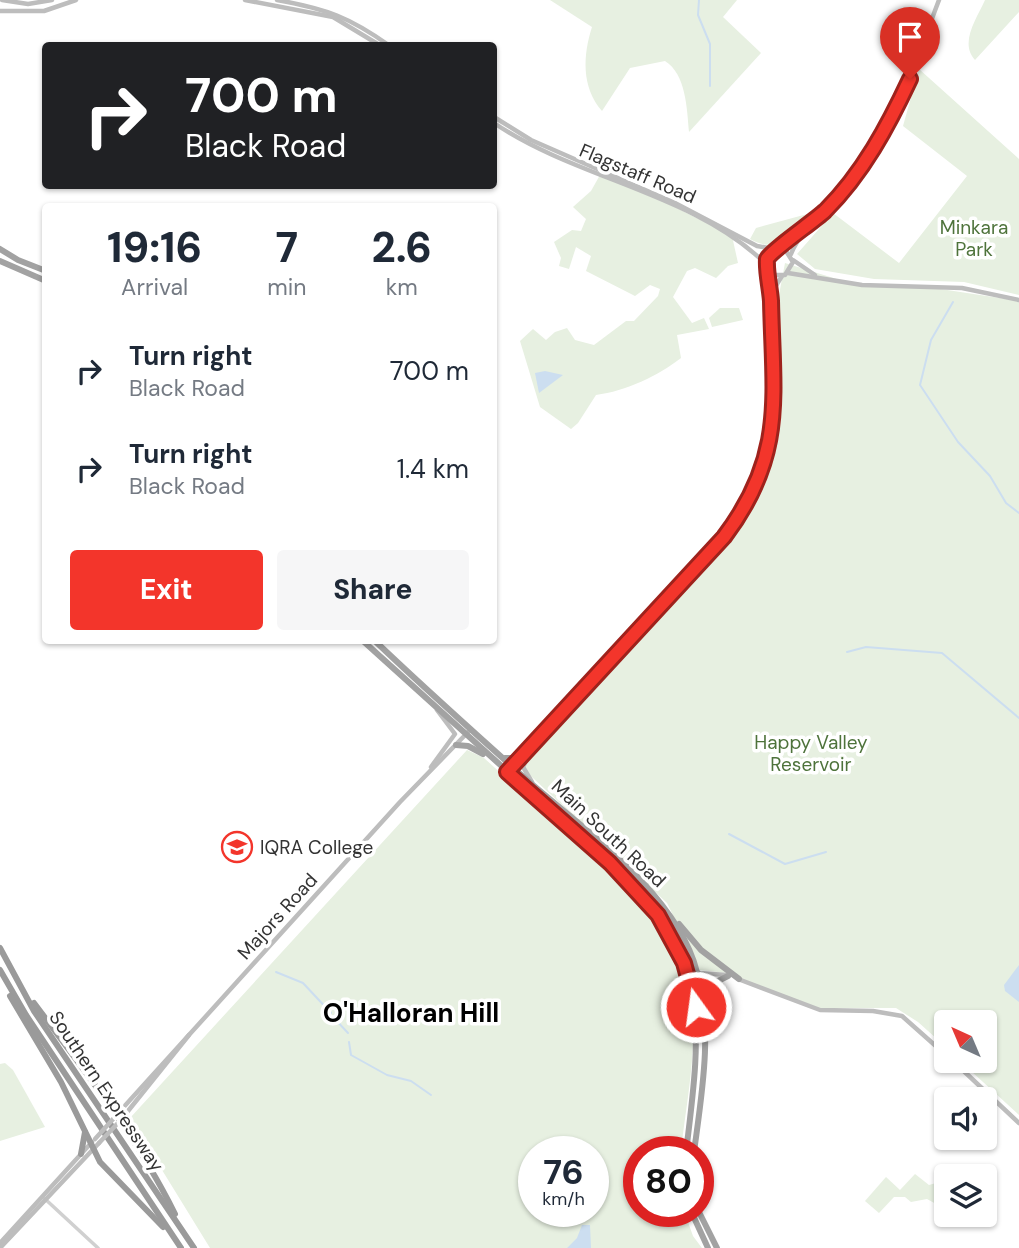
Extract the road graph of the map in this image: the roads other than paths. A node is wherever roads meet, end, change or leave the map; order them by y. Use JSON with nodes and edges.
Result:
{"nodes":[{"id":1,"x":2,"y":0,"type":"edge"},
{"id":2,"x":52,"y":0,"type":"edge"},
{"id":3,"x":76,"y":0,"type":"edge"},
{"id":4,"x":245,"y":0,"type":"edge"},
{"id":5,"x":277,"y":0,"type":"edge"},
{"id":6,"x":939,"y":0,"type":"edge"},
{"id":7,"x":0,"y":10,"type":"edge"},
{"id":8,"x":374,"y":42,"type":"edge"},
{"id":9,"x":384,"y":42,"type":"edge"},
{"id":10,"x":497,"y":119,"type":"edge"},
{"id":11,"x":497,"y":125,"type":"edge"},
{"id":12,"x":824,"y":211,"type":"junction"},
{"id":13,"x":0,"y":248,"type":"edge"},
{"id":14,"x":776,"y":250,"type":"junction"},
{"id":15,"x":792,"y":258,"type":"junction"},
{"id":16,"x":0,"y":261,"type":"edge"},
{"id":17,"x":768,"y":268,"type":"junction"},
{"id":18,"x":42,"y":269,"type":"edge"},
{"id":19,"x":785,"y":274,"type":"junction"},
{"id":20,"x":816,"y":276,"type":"junction"},
{"id":21,"x":42,"y":279,"type":"edge"},
{"id":22,"x":771,"y":297,"type":"junction"},
{"id":23,"x":1019,"y":300,"type":"edge"},
{"id":24,"x":366,"y":644,"type":"edge"},
{"id":25,"x":378,"y":644,"type":"edge"},
{"id":26,"x":434,"y":705,"type":"junction"},
{"id":27,"x":469,"y":732,"type":"junction"},
{"id":28,"x":534,"y":743,"type":"junction"},
{"id":29,"x":456,"y":745,"type":"junction"},
{"id":30,"x":520,"y":758,"type":"junction"},
{"id":31,"x":501,"y":761,"type":"junction"},
{"id":32,"x":510,"y":769,"type":"junction"},
{"id":33,"x":425,"y":777,"type":"junction"},
{"id":34,"x":535,"y":787,"type":"junction"},
{"id":35,"x":666,"y":910,"type":"junction"},
{"id":36,"x":0,"y":948,"type":"edge"},
{"id":37,"x":687,"y":971,"type":"junction"},
{"id":38,"x":1,"y":972,"type":"edge"},
{"id":39,"x":698,"y":973,"type":"junction"},
{"id":40,"x":728,"y":976,"type":"junction"},
{"id":41,"x":15,"y":979,"type":"junction"},
{"id":42,"x":739,"y":979,"type":"junction"},
{"id":43,"x":705,"y":1015,"type":"junction"},
{"id":44,"x":697,"y":1027,"type":"junction"},
{"id":45,"x":191,"y":1031,"type":"junction"},
{"id":46,"x":934,"y":1044,"type":"edge"},
{"id":47,"x":966,"y":1073,"type":"edge"},
{"id":48,"x":105,"y":1098,"type":"junction"},
{"id":49,"x":122,"y":1108,"type":"junction"},
{"id":50,"x":117,"y":1119,"type":"junction"},
{"id":51,"x":1019,"y":1123,"type":"edge"},
{"id":52,"x":82,"y":1126,"type":"junction"},
{"id":53,"x":687,"y":1136,"type":"edge"},
{"id":54,"x":696,"y":1136,"type":"edge"},
{"id":55,"x":95,"y":1143,"type":"junction"},
{"id":56,"x":85,"y":1155,"type":"junction"},
{"id":57,"x":100,"y":1163,"type":"junction"},
{"id":58,"x":42,"y":1197,"type":"junction"},
{"id":59,"x":47,"y":1201,"type":"junction"},
{"id":60,"x":698,"y":1227,"type":"edge"},
{"id":61,"x":706,"y":1227,"type":"edge"},
{"id":62,"x":187,"y":1238,"type":"junction"},
{"id":63,"x":0,"y":1242,"type":"edge"},
{"id":64,"x":180,"y":1246,"type":"edge"},
{"id":65,"x":1,"y":1248,"type":"edge"},
{"id":66,"x":98,"y":1248,"type":"edge"},
{"id":67,"x":194,"y":1248,"type":"edge"},
{"id":68,"x":708,"y":1248,"type":"edge"},
{"id":69,"x":717,"y":1248,"type":"edge"}],
"edges":[{"from":1,"to":2,"type":"main road"},
{"from":3,"to":7,"type":"main road"},
{"from":4,"to":8,"type":"main road"},
{"from":5,"to":9,"type":"main road"},
{"from":6,"to":12,"type":"main road"},
{"from":10,"to":14,"type":"main road","name":"Flagstaff Road"},
{"from":11,"to":17,"type":"main road","name":"Flagstaff Road"},
{"from":12,"to":14,"type":"main road"},
{"from":12,"to":15,"type":"main road"},
{"from":13,"to":18,"type":"highway"},
{"from":14,"to":15,"type":"main road","name":"Flagstaff Road"},
{"from":14,"to":17,"type":"main road"},
{"from":15,"to":19,"type":"main road"},
{"from":15,"to":20,"type":"main road","name":"Flagstaff Road"},
{"from":16,"to":21,"type":"highway"},
{"from":17,"to":19,"type":"main road"},
{"from":17,"to":22,"type":"main road"},
{"from":19,"to":20,"type":"main road"},
{"from":19,"to":22,"type":"main road"},
{"from":20,"to":23,"type":"main road"},
{"from":22,"to":28,"type":"main road"},
{"from":24,"to":26,"type":"highway","name":"Main South Road"},
{"from":25,"to":27,"type":"highway","name":"Main South Road"},
{"from":26,"to":27,"type":"highway","name":"Main South Road"},
{"from":26,"to":33,"type":"main road"},
{"from":27,"to":29,"type":"main road","name":"Majors Road"},
{"from":27,"to":31,"type":"highway","name":"Main South Road"},
{"from":28,"to":30,"type":"main road"},
{"from":28,"to":34,"type":"main road"},
{"from":29,"to":31,"type":"highway"},
{"from":29,"to":33,"type":"main road","name":"Majors Road"},
{"from":30,"to":31,"type":"highway"},
{"from":30,"to":32,"type":"main road"},
{"from":31,"to":32,"type":"highway","name":"Main South Road"},
{"from":32,"to":34,"type":"highway","name":"Main South Road"},
{"from":32,"to":37,"type":"highway","name":"Main South Road"},
{"from":33,"to":45,"type":"main road","name":"Majors Road"},
{"from":34,"to":35,"type":"highway","name":"Main South Road"},
{"from":35,"to":39,"type":"highway","name":"Main South Road"},
{"from":35,"to":42,"type":"highway"},
{"from":36,"to":41,"type":"highway","name":"Southern Expressway"},
{"from":37,"to":39,"type":"highway"},
{"from":37,"to":44,"type":"highway","name":"Main South Road"},
{"from":38,"to":52,"type":"highway"},
{"from":38,"to":64,"type":"highway","name":"Southern Expressway"},
{"from":39,"to":40,"type":"main road"},
{"from":39,"to":43,"type":"highway","name":"Main South Road"},
{"from":39,"to":44,"type":"highway"},
{"from":40,"to":42,"type":"main road"},
{"from":40,"to":43,"type":"highway"},
{"from":41,"to":48,"type":"highway"},
{"from":41,"to":62,"type":"highway","name":"Southern Expressway"},
{"from":42,"to":46,"type":"main road"},
{"from":43,"to":54,"type":"highway","name":"Main South Road"},
{"from":44,"to":53,"type":"highway","name":"Main South Road"},
{"from":45,"to":49,"type":"main road","name":"Majors Road"},
{"from":45,"to":50,"type":"main road","name":"Majors Road"},
{"from":47,"to":51,"type":"main road"},
{"from":48,"to":49,"type":"highway"},
{"from":48,"to":50,"type":"highway"},
{"from":49,"to":50,"type":"main road","name":"Majors Road"},
{"from":50,"to":55,"type":"main road","name":"Majors Road","bridge":true},
{"from":50,"to":62,"type":"highway"},
{"from":52,"to":55,"type":"highway"},
{"from":52,"to":56,"type":"highway"},
{"from":55,"to":56,"type":"main road","name":"Majors Road"},
{"from":55,"to":57,"type":"highway"},
{"from":56,"to":57,"type":"highway"},
{"from":56,"to":58,"type":"main road","name":"Majors Road"},
{"from":56,"to":59,"type":"main road","name":"Majors Road"},
{"from":57,"to":64,"type":"highway"},
{"from":58,"to":59,"type":"street"},
{"from":58,"to":63,"type":"main road","name":"Majors Road"},
{"from":59,"to":65,"type":"main road","name":"Majors Road"},
{"from":59,"to":66,"type":"street"},
{"from":60,"to":68,"type":"highway"},
{"from":61,"to":69,"type":"highway"},
{"from":62,"to":67,"type":"highway","name":"Southern Expressway"}]}
